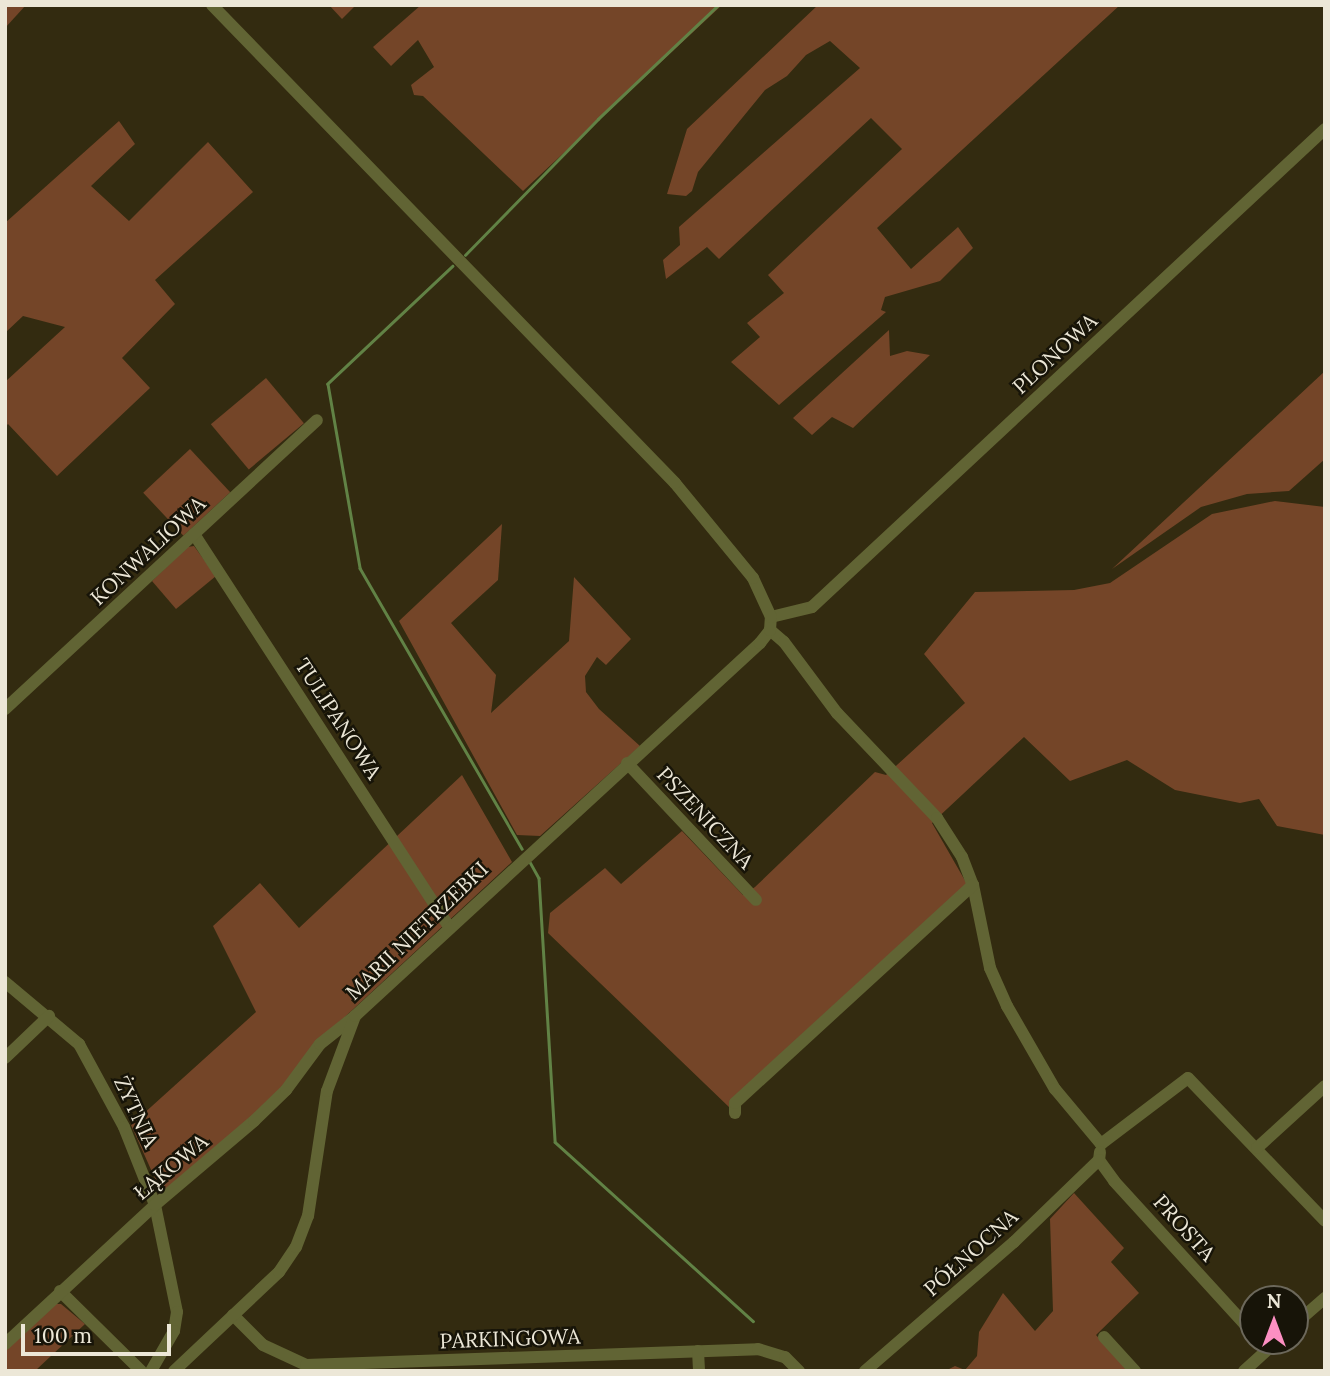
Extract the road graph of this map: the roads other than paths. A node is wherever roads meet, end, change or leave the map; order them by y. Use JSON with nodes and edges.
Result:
{"nodes":[{"id":1,"x":212,"y":5,"type":"edge"},
{"id":2,"x":1325,"y":129,"type":"edge"},
{"id":3,"x":317,"y":420,"type":"dead end"},
{"id":4,"x":194,"y":534,"type":"junction"},
{"id":5,"x":770,"y":624,"type":"junction"},
{"id":6,"x":5,"y":709,"type":"edge"},
{"id":7,"x":627,"y":763,"type":"junction"},
{"id":8,"x":973,"y":885,"type":"junction"},
{"id":9,"x":755,"y":900,"type":"dead end"},
{"id":10,"x":449,"y":926,"type":"junction"},
{"id":11,"x":5,"y":982,"type":"edge"},
{"id":12,"x":49,"y":1016,"type":"junction"},
{"id":13,"x":355,"y":1016,"type":"junction"},
{"id":14,"x":5,"y":1058,"type":"edge"},
{"id":15,"x":1325,"y":1086,"type":"edge"},
{"id":16,"x":735,"y":1113,"type":"dead end"},
{"id":17,"x":1101,"y":1144,"type":"junction"},
{"id":18,"x":1257,"y":1148,"type":"junction"},
{"id":19,"x":1099,"y":1160,"type":"junction"},
{"id":20,"x":155,"y":1205,"type":"junction"},
{"id":21,"x":1325,"y":1221,"type":"edge"},
{"id":22,"x":60,"y":1292,"type":"junction"},
{"id":23,"x":1325,"y":1298,"type":"edge"},
{"id":24,"x":1309,"y":1312,"type":"edge"},
{"id":25,"x":233,"y":1315,"type":"junction"},
{"id":26,"x":1239,"y":1317,"type":"edge"},
{"id":27,"x":1104,"y":1336,"type":"dead end"},
{"id":28,"x":5,"y":1344,"type":"edge"},
{"id":29,"x":698,"y":1351,"type":"junction"},
{"id":30,"x":1258,"y":1355,"type":"edge"},
{"id":31,"x":436,"y":1366,"type":"edge"},
{"id":32,"x":141,"y":1371,"type":"edge"},
{"id":33,"x":151,"y":1371,"type":"edge"},
{"id":34,"x":174,"y":1371,"type":"edge"},
{"id":35,"x":699,"y":1371,"type":"edge"},
{"id":36,"x":799,"y":1371,"type":"edge"},
{"id":37,"x":866,"y":1371,"type":"edge"},
{"id":38,"x":1135,"y":1371,"type":"edge"},
{"id":39,"x":1244,"y":1371,"type":"edge"}],
"edges":[{"from":1,"to":5,"type":"street"},
{"from":2,"to":5,"type":"street","name":"PLONOWA"},
{"from":3,"to":4,"type":"street","name":"KONWALIOWA"},
{"from":4,"to":6,"type":"street","name":"KONWALIOWA"},
{"from":4,"to":10,"type":"street","name":"TULIPANOWA"},
{"from":5,"to":7,"type":"street","name":"MARII NIETRZEBKI"},
{"from":5,"to":8,"type":"street"},
{"from":7,"to":9,"type":"street","name":"PSZENICZNA"},
{"from":7,"to":10,"type":"street","name":"MARII NIETRZEBKI"},
{"from":8,"to":16,"type":"street"},
{"from":8,"to":17,"type":"street"},
{"from":10,"to":13,"type":"street","name":"MARII NIETRZEBKI"},
{"from":11,"to":12,"type":"street","name":"ŻYTNIA"},
{"from":12,"to":14,"type":"street"},
{"from":12,"to":20,"type":"street","name":"ŻYTNIA"},
{"from":13,"to":20,"type":"street","name":"ŁĄKOWA"},
{"from":13,"to":25,"type":"street","name":"MARII NIETRZEBKI"},
{"from":15,"to":18,"type":"street"},
{"from":17,"to":18,"type":"street"},
{"from":17,"to":19,"type":"street"},
{"from":18,"to":21,"type":"street"},
{"from":19,"to":26,"type":"street","name":"PROSTA"},
{"from":19,"to":37,"type":"street","name":"PÓŁNOCNA"},
{"from":20,"to":22,"type":"street","name":"ŁĄKOWA"},
{"from":20,"to":33,"type":"street","name":"ŻYTNIA"},
{"from":22,"to":28,"type":"street","name":"ŁĄKOWA"},
{"from":22,"to":32,"type":"street"},
{"from":23,"to":24,"type":"street"},
{"from":25,"to":31,"type":"street","name":"PARKINGOWA"},
{"from":25,"to":34,"type":"street","name":"MARII NIETRZEBKI"},
{"from":27,"to":38,"type":"street"},
{"from":29,"to":31,"type":"street","name":"PARKINGOWA"},
{"from":29,"to":35,"type":"street"},
{"from":29,"to":36,"type":"street","name":"PARKINGOWA"},
{"from":30,"to":39,"type":"street"}]}
